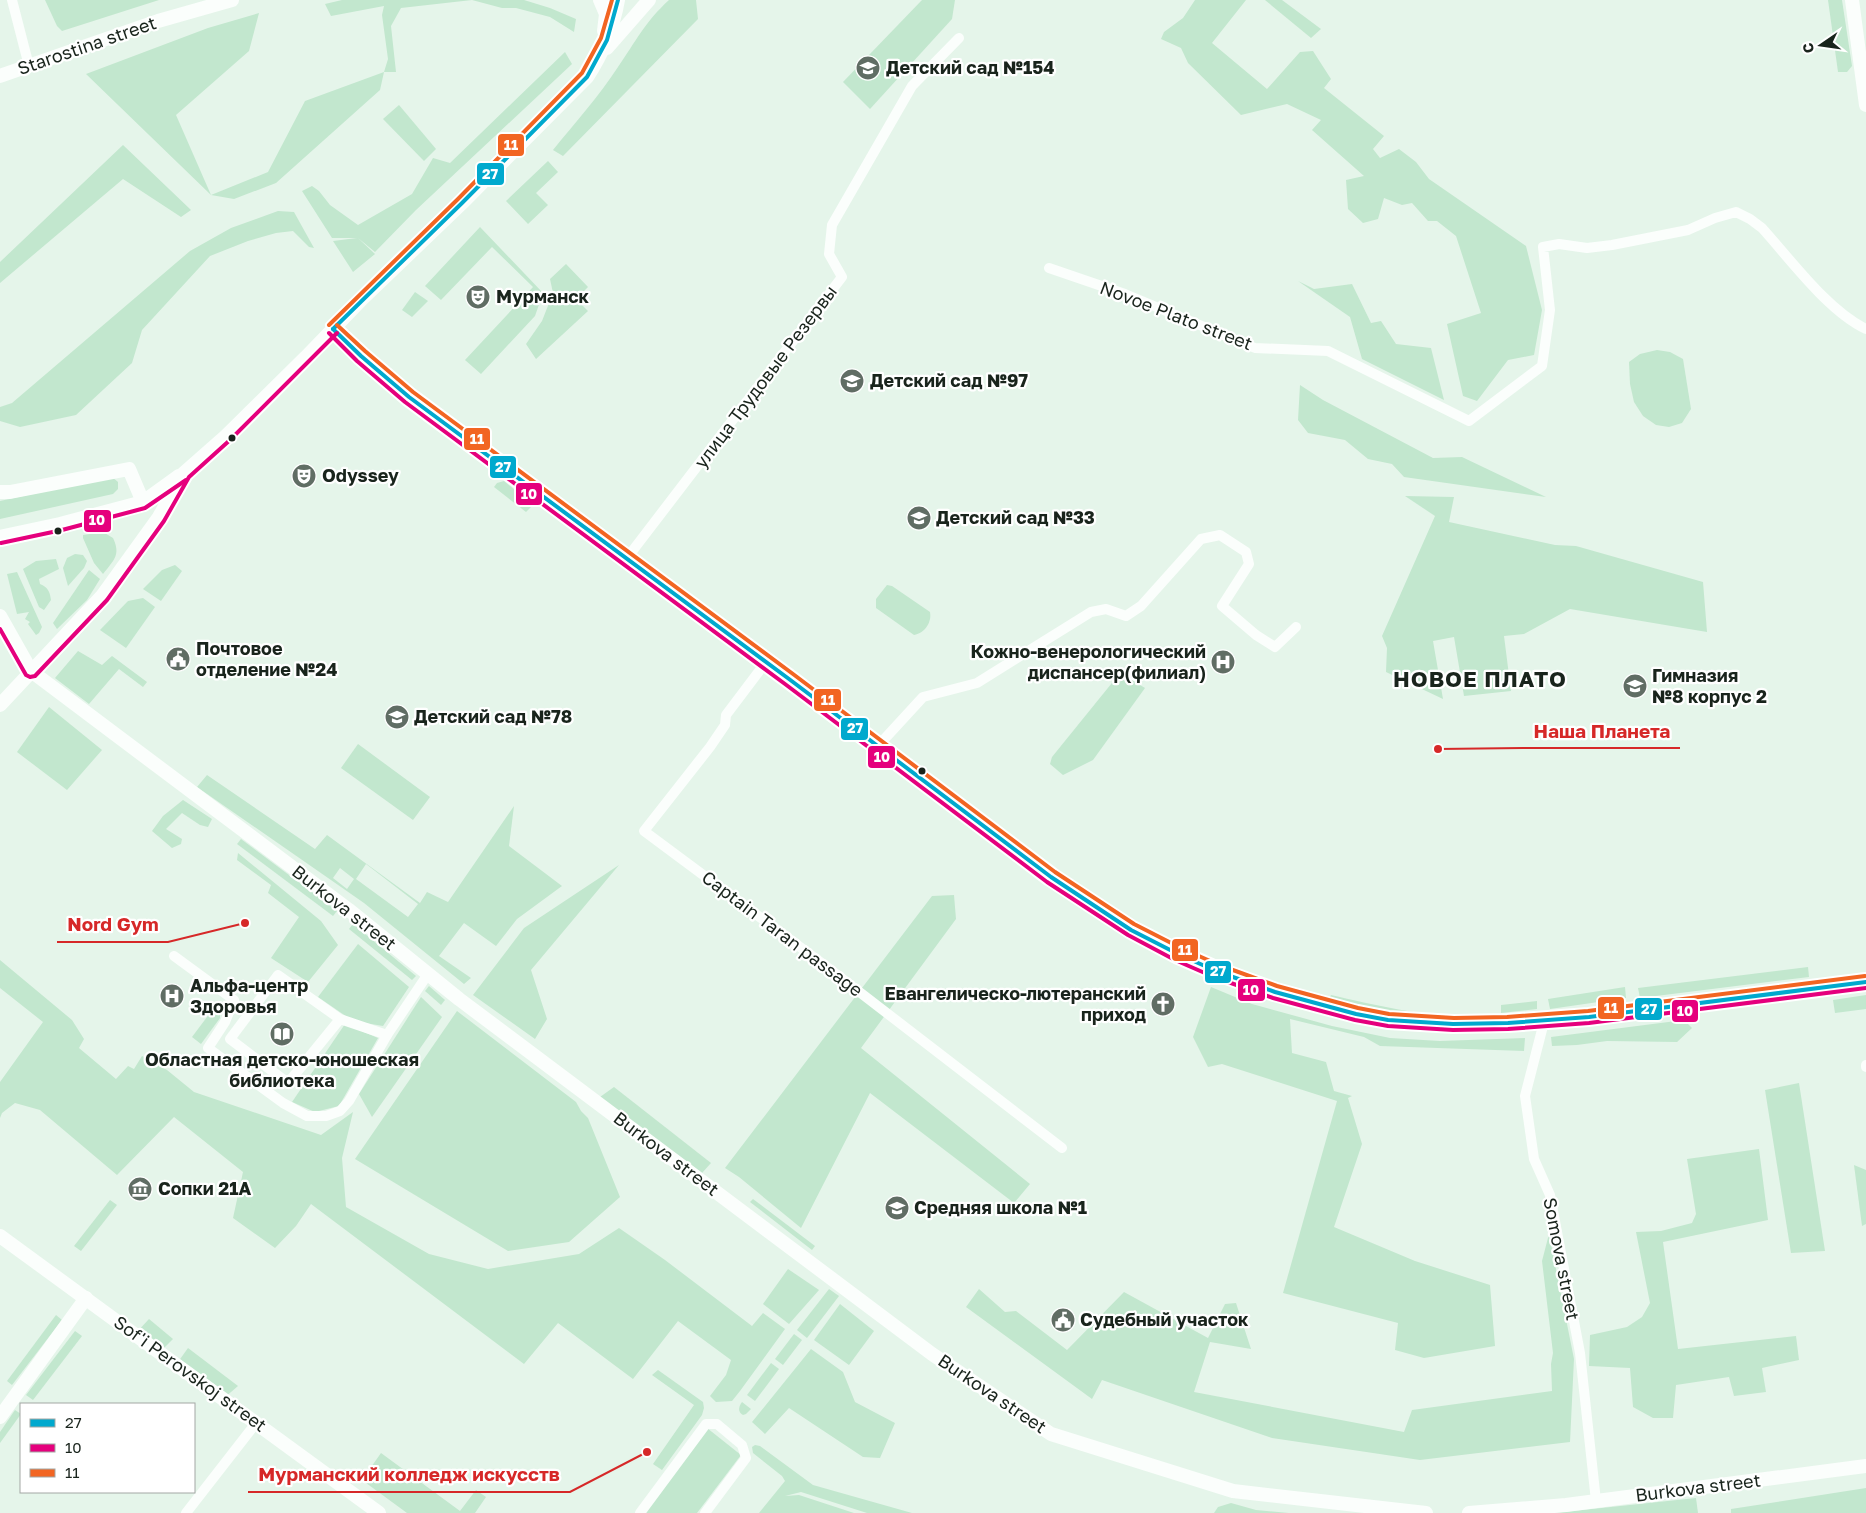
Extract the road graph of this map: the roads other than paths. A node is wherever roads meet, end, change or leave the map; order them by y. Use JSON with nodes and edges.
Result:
{"nodes":[{"id":1,"x":12,"y":0,"type":"edge"},
{"id":2,"x":232,"y":0,"type":"edge"},
{"id":3,"x":600,"y":0,"type":"edge"},
{"id":4,"x":618,"y":0,"type":"edge"},
{"id":5,"x":649,"y":0,"type":"edge"},
{"id":6,"x":1852,"y":0,"type":"edge"},
{"id":7,"x":959,"y":38,"type":"dead end"},
{"id":8,"x":602,"y":54,"type":"junction"},
{"id":9,"x":29,"y":66,"type":"junction"},
{"id":10,"x":0,"y":76,"type":"edge"},
{"id":11,"x":1866,"y":105,"type":"edge"},
{"id":12,"x":1049,"y":268,"type":"dead end"},
{"id":13,"x":334,"y":329,"type":"junction"},
{"id":14,"x":1866,"y":329,"type":"edge"},
{"id":15,"x":184,"y":473,"type":"junction"},
{"id":16,"x":0,"y":492,"type":"edge"},
{"id":17,"x":143,"y":502,"type":"junction"},
{"id":18,"x":0,"y":537,"type":"edge"},
{"id":19,"x":627,"y":558,"type":"junction"},
{"id":20,"x":0,"y":616,"type":"edge"},
{"id":21,"x":1296,"y":627,"type":"dead end"},
{"id":22,"x":766,"y":662,"type":"junction"},
{"id":23,"x":31,"y":671,"type":"junction"},
{"id":24,"x":0,"y":705,"type":"edge"},
{"id":25,"x":878,"y":746,"type":"junction"},
{"id":26,"x":174,"y":956,"type":"dead end"},
{"id":27,"x":428,"y":974,"type":"junction"},
{"id":28,"x":1866,"y":982,"type":"edge"},
{"id":29,"x":340,"y":1019,"type":"junction"},
{"id":30,"x":1544,"y":1022,"type":"junction"},
{"id":31,"x":387,"y":1035,"type":"junction"},
{"id":32,"x":1062,"y":1148,"type":"dead end"},
{"id":33,"x":0,"y":1236,"type":"edge"},
{"id":34,"x":86,"y":1298,"type":"junction"},
{"id":35,"x":0,"y":1416,"type":"edge"},
{"id":36,"x":256,"y":1423,"type":"junction"},
{"id":37,"x":1866,"y":1466,"type":"edge"},
{"id":38,"x":1596,"y":1501,"type":"junction"},
{"id":39,"x":186,"y":1513,"type":"edge"},
{"id":40,"x":379,"y":1513,"type":"edge"},
{"id":41,"x":640,"y":1513,"type":"edge"},
{"id":42,"x":705,"y":1513,"type":"edge"},
{"id":43,"x":1426,"y":1513,"type":"edge"},
{"id":44,"x":1469,"y":1513,"type":"edge"}],
"edges":[{"from":1,"to":9,"type":"street"},
{"from":2,"to":9,"type":"street","name":"Starostina street"},
{"from":3,"to":8,"type":"street"},
{"from":4,"to":8,"type":"street"},
{"from":5,"to":8,"type":"street"},
{"from":6,"to":11,"type":"street"},
{"from":7,"to":19,"type":"street","name":"улица Трудовые Резервы"},
{"from":8,"to":13,"type":"street"},
{"from":9,"to":10,"type":"street","name":"Starostina street"},
{"from":12,"to":14,"type":"street"},
{"from":13,"to":15,"type":"street"},
{"from":13,"to":19,"type":"street"},
{"from":15,"to":17,"type":"street"},
{"from":15,"to":23,"type":"street"},
{"from":16,"to":17,"type":"street"},
{"from":17,"to":18,"type":"street"},
{"from":19,"to":22,"type":"street"},
{"from":20,"to":23,"type":"street","name":"Burkova street"},
{"from":21,"to":25,"type":"street"},
{"from":22,"to":25,"type":"street"},
{"from":22,"to":32,"type":"street","name":"Captain Taran passage"},
{"from":23,"to":24,"type":"street"},
{"from":23,"to":27,"type":"street","name":"Burkova street"},
{"from":25,"to":30,"type":"street"},
{"from":26,"to":31,"type":"street"},
{"from":27,"to":31,"type":"street"},
{"from":27,"to":43,"type":"street","name":"Burkova street"},
{"from":28,"to":30,"type":"street"},
{"from":29,"to":29,"type":"street"},
{"from":29,"to":31,"type":"street"},
{"from":30,"to":38,"type":"street","name":"Somova street"},
{"from":33,"to":34,"type":"street","name":"Sof'i Perovskoj street"},
{"from":34,"to":35,"type":"street"},
{"from":34,"to":36,"type":"street","name":"Sof'i Perovskoj street"},
{"from":36,"to":39,"type":"street"},
{"from":36,"to":40,"type":"street","name":"Sof'i Perovskoj street"},
{"from":37,"to":38,"type":"street","name":"Burkova street"},
{"from":38,"to":44,"type":"street","name":"Burkova street"},
{"from":41,"to":42,"type":"street"}]}
